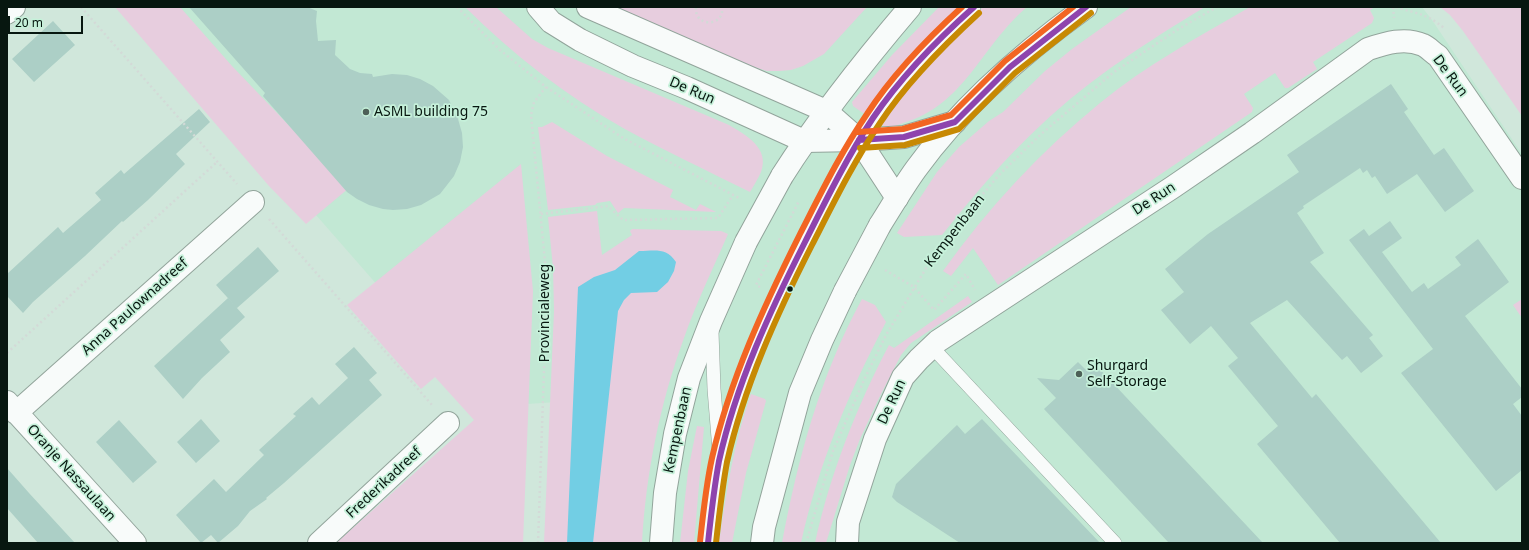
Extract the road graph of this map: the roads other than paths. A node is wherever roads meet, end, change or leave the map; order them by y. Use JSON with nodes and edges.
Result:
{"nodes":[{"id":1,"x":14,"y":7,"type":"edge"},
{"id":2,"x":538,"y":7,"type":"edge"},
{"id":3,"x":588,"y":7,"type":"edge"},
{"id":4,"x":910,"y":7,"type":"edge"},
{"id":5,"x":974,"y":7,"type":"edge"},
{"id":6,"x":1086,"y":7,"type":"edge"},
{"id":7,"x":7,"y":13,"type":"edge"},
{"id":8,"x":826,"y":111,"type":"junction"},
{"id":9,"x":955,"y":122,"type":"junction"},
{"id":10,"x":859,"y":140,"type":"junction"},
{"id":11,"x":804,"y":141,"type":"junction"},
{"id":12,"x":1522,"y":178,"type":"edge"},
{"id":13,"x":897,"y":198,"type":"junction"},
{"id":14,"x":253,"y":202,"type":"dead end"},
{"id":15,"x":711,"y":321,"type":"junction"},
{"id":16,"x":932,"y":347,"type":"junction"},
{"id":17,"x":12,"y":407,"type":"edge"},
{"id":18,"x":448,"y":423,"type":"dead end"},
{"id":19,"x":719,"y":458,"type":"junction"},
{"id":20,"x":135,"y":543,"type":"edge"},
{"id":21,"x":319,"y":543,"type":"edge"},
{"id":22,"x":661,"y":543,"type":"edge"},
{"id":23,"x":708,"y":543,"type":"edge"},
{"id":24,"x":762,"y":543,"type":"edge"},
{"id":25,"x":847,"y":543,"type":"edge"},
{"id":26,"x":1115,"y":543,"type":"edge"}],
"edges":[{"from":1,"to":7,"type":"street"},
{"from":2,"to":11,"type":"street","name":"De Run"},
{"from":3,"to":8,"type":"street"},
{"from":4,"to":8,"type":"street","name":"Kempenbaan"},
{"from":5,"to":10,"type":"lane","name":"Kempenbaan"},
{"from":6,"to":9,"type":"street"},
{"from":8,"to":10,"type":"street"},
{"from":8,"to":11,"type":"street","name":"Kempenbaan"},
{"from":9,"to":10,"type":"street","name":"De Run"},
{"from":9,"to":13,"type":"street"},
{"from":10,"to":11,"type":"street","name":"De Run"},
{"from":10,"to":13,"type":"street"},
{"from":10,"to":19,"type":"lane","name":"Kempenbaan","bridge":true},
{"from":11,"to":15,"type":"street","name":"Kempenbaan","bridge":true},
{"from":12,"to":16,"type":"street","name":"De Run"},
{"from":13,"to":24,"type":"street","bridge":true},
{"from":14,"to":17,"type":"street","name":"Anna Paulownadreef"},
{"from":15,"to":19,"type":"lane","name":"Kempenbaan"},
{"from":15,"to":22,"type":"street","name":"Kempenbaan"},
{"from":16,"to":25,"type":"street","name":"De Run"},
{"from":16,"to":26,"type":"lane"},
{"from":17,"to":20,"type":"street","name":"Oranje Nassaulaan"},
{"from":18,"to":21,"type":"street","name":"Frederikadreef"},
{"from":19,"to":23,"type":"lane","name":"Kempenbaan"}]}
